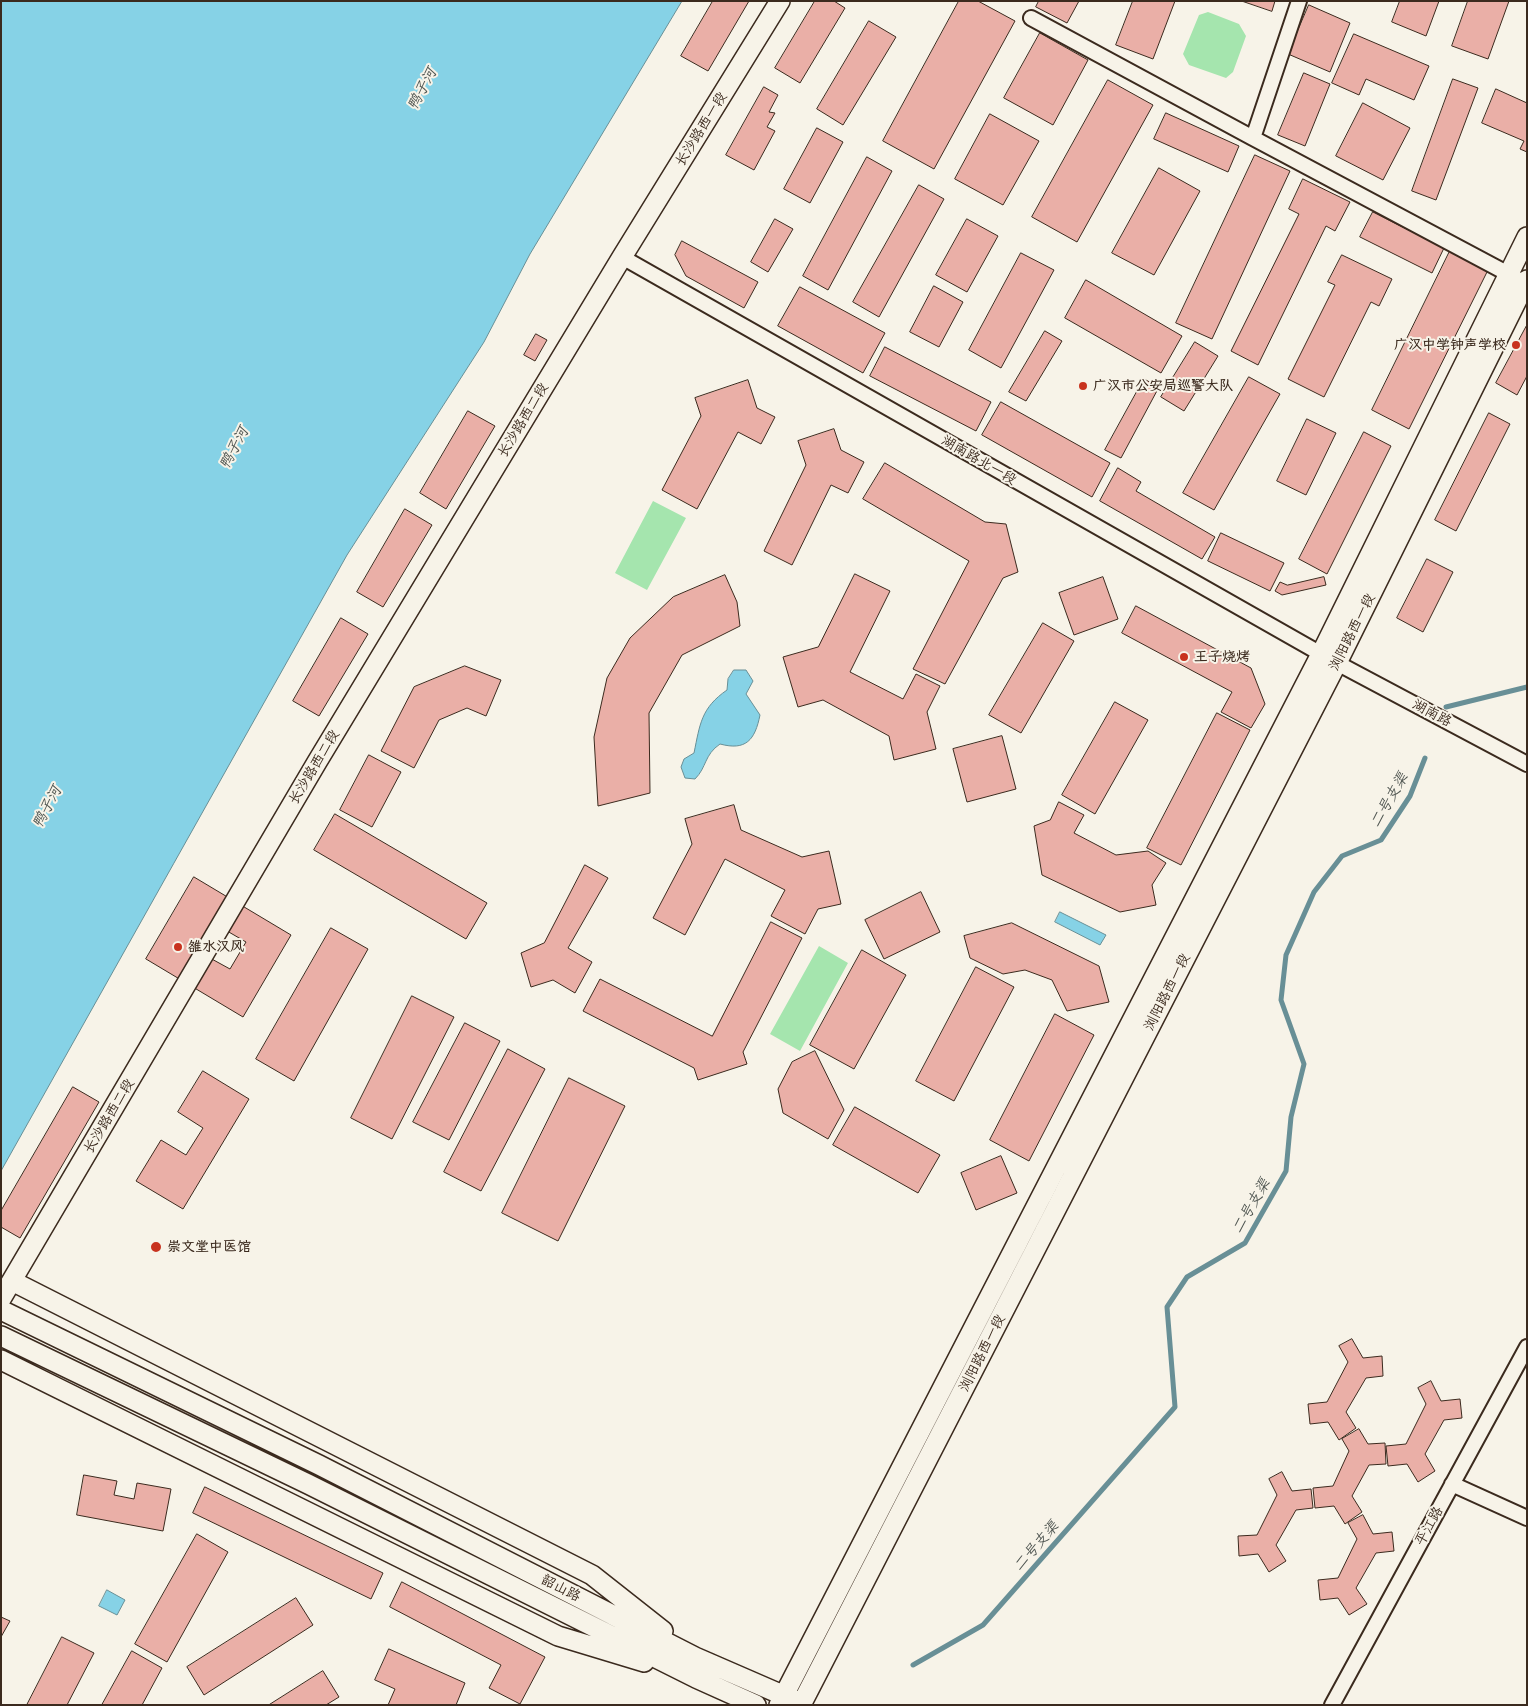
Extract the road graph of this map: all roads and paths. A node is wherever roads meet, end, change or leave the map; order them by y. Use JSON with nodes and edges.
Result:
{"nodes":[{"id":1,"x":780,"y":1,"type":"edge"},
{"id":2,"x":1299,"y":1,"type":"edge"},
{"id":3,"x":1032,"y":18,"type":"dead end"},
{"id":4,"x":1253,"y":138,"type":"junction"},
{"id":5,"x":1527,"y":237,"type":"edge"},
{"id":6,"x":622,"y":257,"type":"junction"},
{"id":7,"x":1508,"y":274,"type":"junction"},
{"id":8,"x":1526,"y":281,"type":"edge"},
{"id":9,"x":1329,"y":658,"type":"junction"},
{"id":10,"x":1527,"y":764,"type":"edge"},
{"id":11,"x":12,"y":1281,"type":"junction"},
{"id":12,"x":1,"y":1299,"type":"edge"},
{"id":13,"x":1,"y":1310,"type":"edge"},
{"id":14,"x":1,"y":1336,"type":"edge"},
{"id":15,"x":1527,"y":1347,"type":"edge"},
{"id":16,"x":1,"y":1360,"type":"edge"},
{"id":17,"x":1452,"y":1484,"type":"junction"},
{"id":18,"x":1527,"y":1518,"type":"edge"},
{"id":19,"x":696,"y":1657,"type":"junction"},
{"id":20,"x":696,"y":1678,"type":"junction"},
{"id":21,"x":781,"y":1700,"type":"edge"},
{"id":22,"x":803,"y":1704,"type":"edge"},
{"id":23,"x":756,"y":1705,"type":"edge"},
{"id":24,"x":1332,"y":1705,"type":"edge"}],
"edges":[{"from":1,"to":6,"type":"street","name":"长沙路西一段"},
{"from":2,"to":4,"type":"street"},
{"from":3,"to":4,"type":"street"},
{"from":4,"to":7,"type":"street"},
{"from":5,"to":7,"type":"street"},
{"from":6,"to":9,"type":"street","name":"湖南路北一段"},
{"from":6,"to":11,"type":"street","name":"长沙路西二段"},
{"from":7,"to":8,"type":"street"},
{"from":7,"to":9,"type":"street"},
{"from":8,"to":9,"type":"street","name":"浏阳路西一段"},
{"from":9,"to":10,"type":"street","name":"湖南路"},
{"from":9,"to":21,"type":"street"},
{"from":9,"to":22,"type":"street","name":"浏阳路西一段"},
{"from":11,"to":12,"type":"street","name":"长沙路西二段"},
{"from":11,"to":19,"type":"street"},
{"from":13,"to":19,"type":"street","name":"韶山路"},
{"from":14,"to":20,"type":"street","name":"韶山路"},
{"from":15,"to":17,"type":"street","name":"平江路"},
{"from":16,"to":20,"type":"street"},
{"from":17,"to":18,"type":"street"},
{"from":17,"to":24,"type":"street","name":"平江路"},
{"from":19,"to":21,"type":"street","name":"韶山路"},
{"from":20,"to":23,"type":"street","name":"韶山路"},
{"from":21,"to":22,"type":"street","name":"韶山路"}]}
